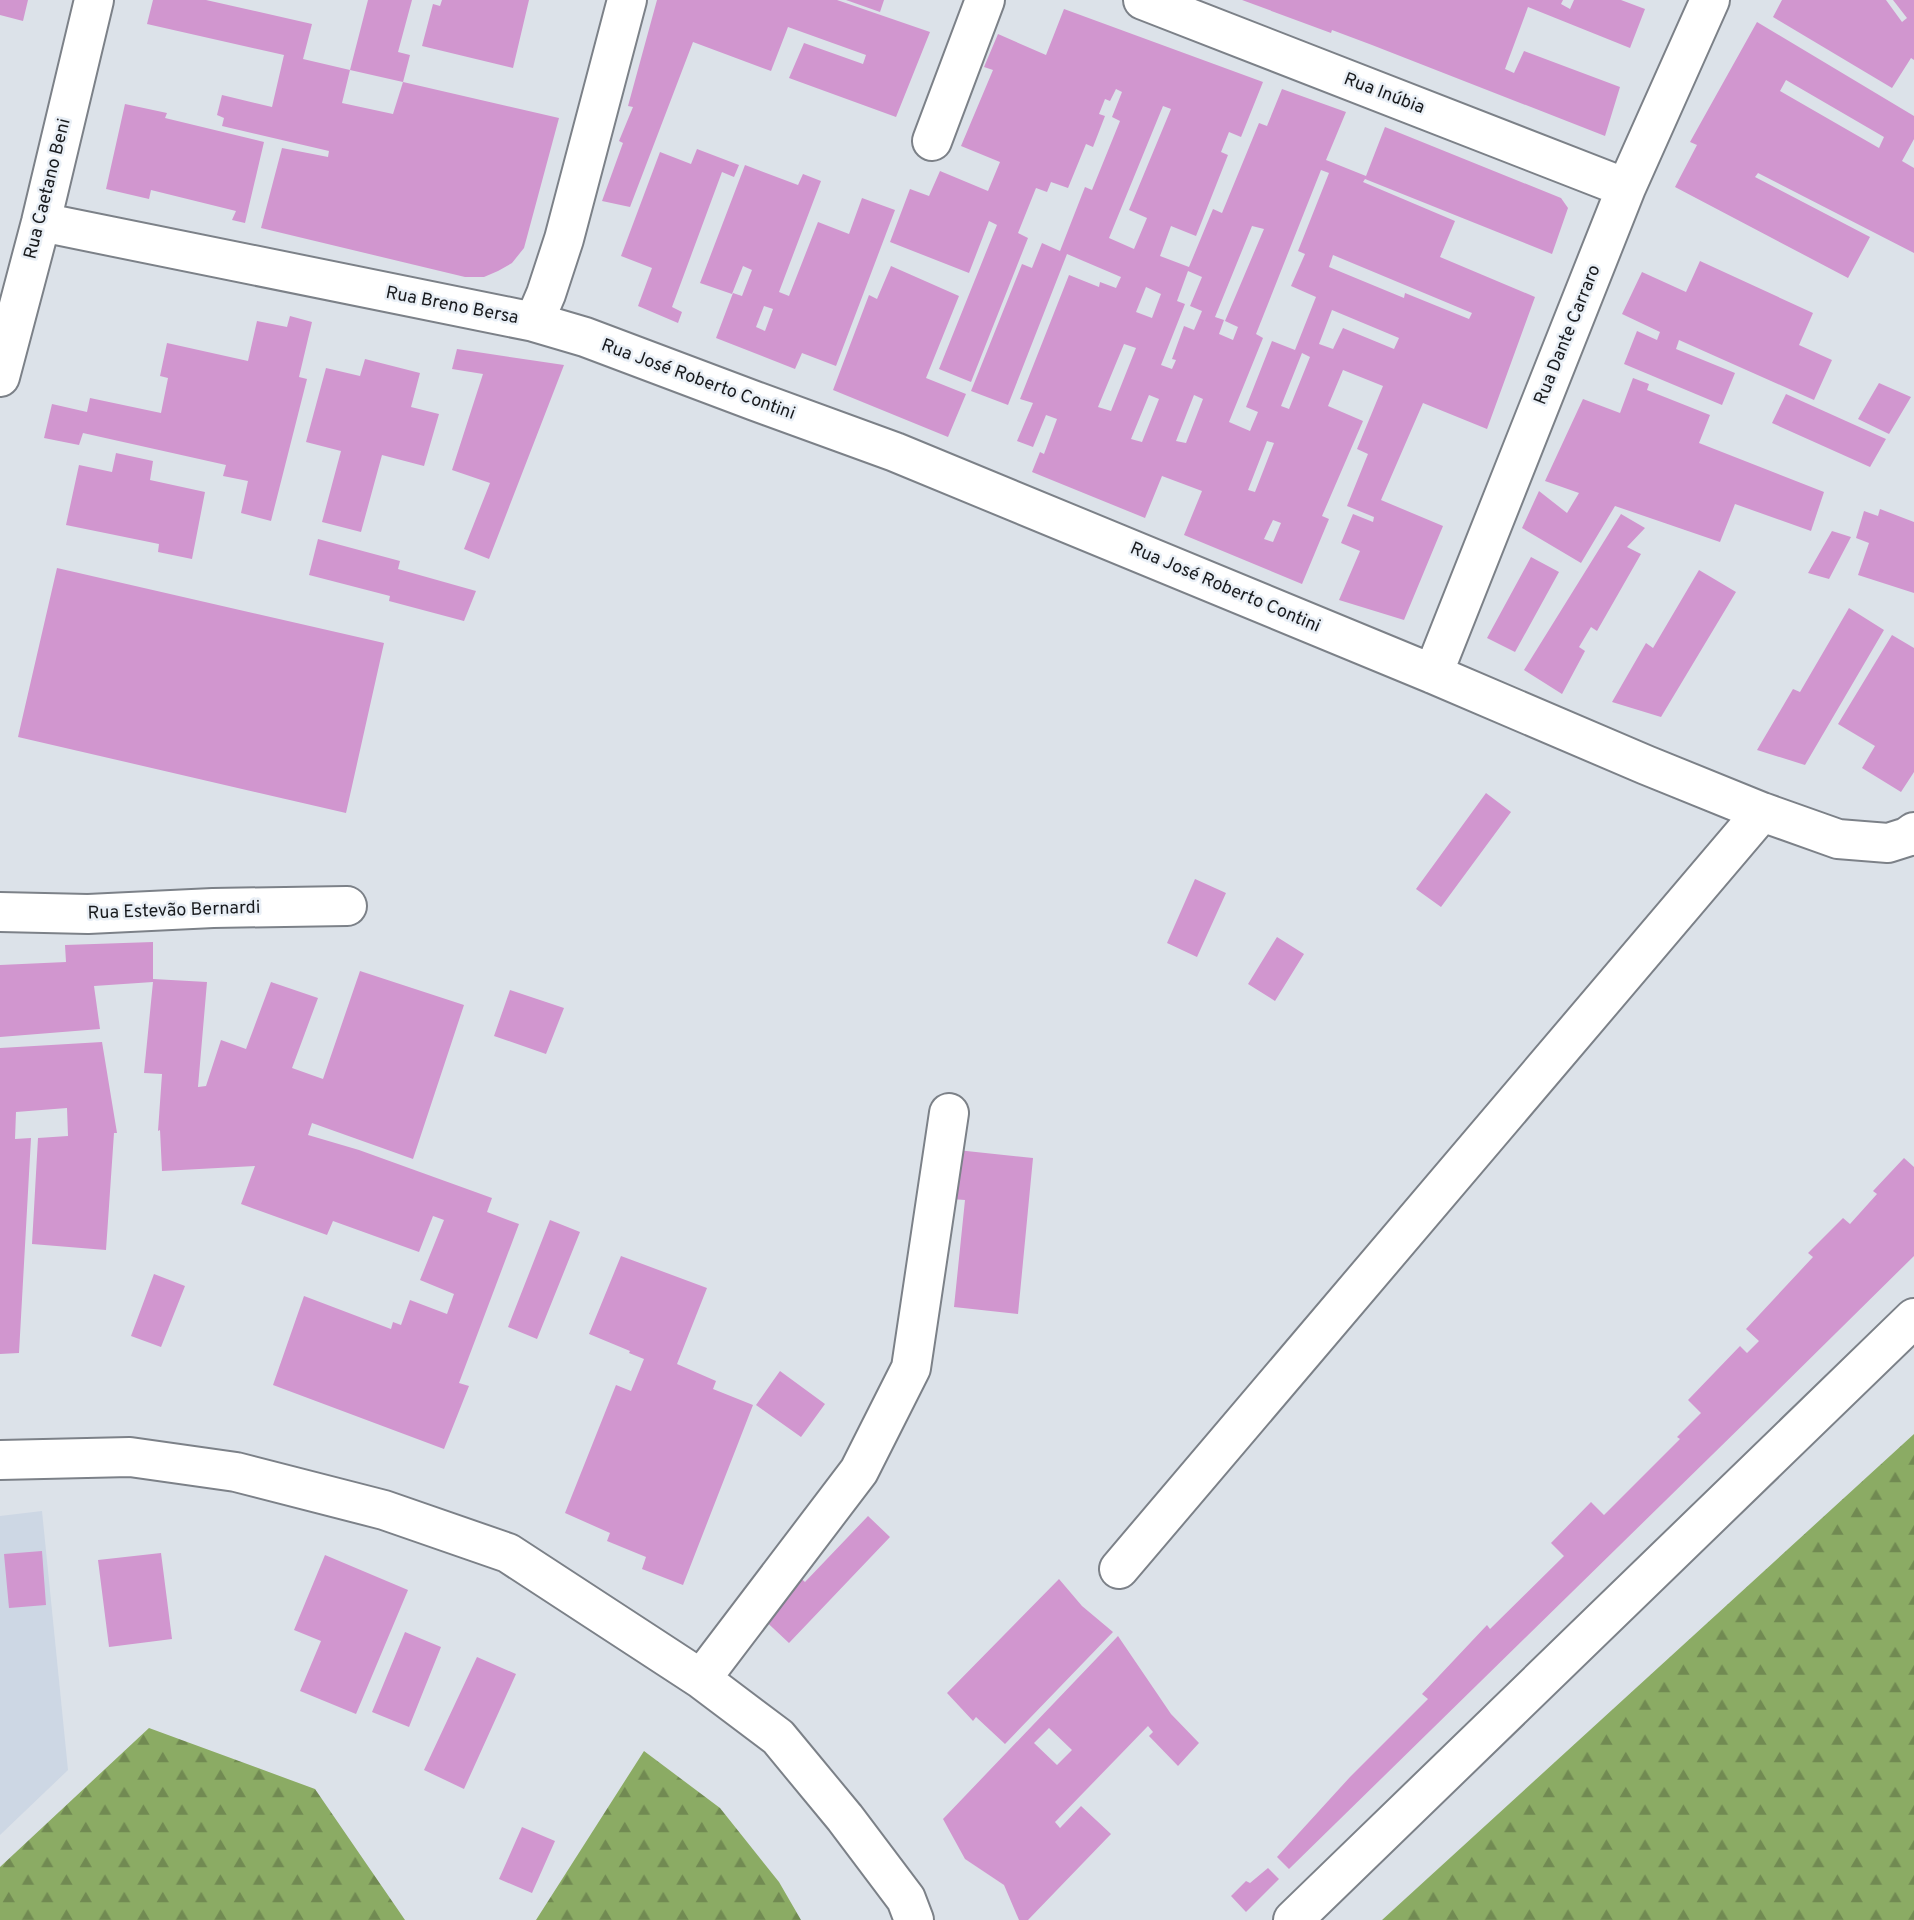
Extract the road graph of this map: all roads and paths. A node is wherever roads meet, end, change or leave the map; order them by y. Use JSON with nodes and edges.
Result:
{"nodes":[{"id":1,"x":94,"y":0,"type":"edge"},
{"id":2,"x":627,"y":0,"type":"edge"},
{"id":3,"x":985,"y":0,"type":"edge"},
{"id":4,"x":1143,"y":0,"type":"edge"},
{"id":5,"x":1710,"y":0,"type":"edge"},
{"id":6,"x":932,"y":141,"type":"dead end"},
{"id":7,"x":1626,"y":188,"type":"junction"},
{"id":8,"x":41,"y":222,"type":"junction"},
{"id":9,"x":534,"y":322,"type":"junction"},
{"id":10,"x":0,"y":377,"type":"edge"},
{"id":11,"x":1433,"y":674,"type":"junction"},
{"id":12,"x":1762,"y":812,"type":"junction"},
{"id":13,"x":1914,"y":832,"type":"edge"},
{"id":14,"x":347,"y":906,"type":"dead end"},
{"id":15,"x":0,"y":912,"type":"edge"},
{"id":16,"x":949,"y":1113,"type":"dead end"},
{"id":17,"x":1914,"y":1318,"type":"edge"},
{"id":18,"x":0,"y":1460,"type":"edge"},
{"id":19,"x":1119,"y":1570,"type":"dead end"},
{"id":20,"x":701,"y":1679,"type":"junction"},
{"id":21,"x":914,"y":1920,"type":"edge"},
{"id":22,"x":1293,"y":1920,"type":"edge"}],
"edges":[{"from":1,"to":8,"type":"street","name":"Rua Caetano Beni"},
{"from":2,"to":9,"type":"street","name":"Rua Breno Bersa"},
{"from":3,"to":6,"type":"street"},
{"from":4,"to":7,"type":"street","name":"Rua Inúbia"},
{"from":5,"to":7,"type":"street","name":"Rua Dante Carraro"},
{"from":7,"to":11,"type":"street","name":"Rua Dante Carraro"},
{"from":8,"to":9,"type":"street","name":"Rua Breno Bersa"},
{"from":8,"to":10,"type":"street","name":"Rua Caetano Beni"},
{"from":9,"to":11,"type":"street","name":"Rua José Roberto Contini"},
{"from":11,"to":12,"type":"street","name":"Rua José Roberto Contini"},
{"from":12,"to":13,"type":"street","name":"Rua José Roberto Contini"},
{"from":12,"to":19,"type":"street"},
{"from":14,"to":15,"type":"street","name":"Rua Estevão Bernardi"},
{"from":16,"to":20,"type":"street"},
{"from":17,"to":22,"type":"street"},
{"from":18,"to":20,"type":"street"},
{"from":20,"to":21,"type":"street"}]}
